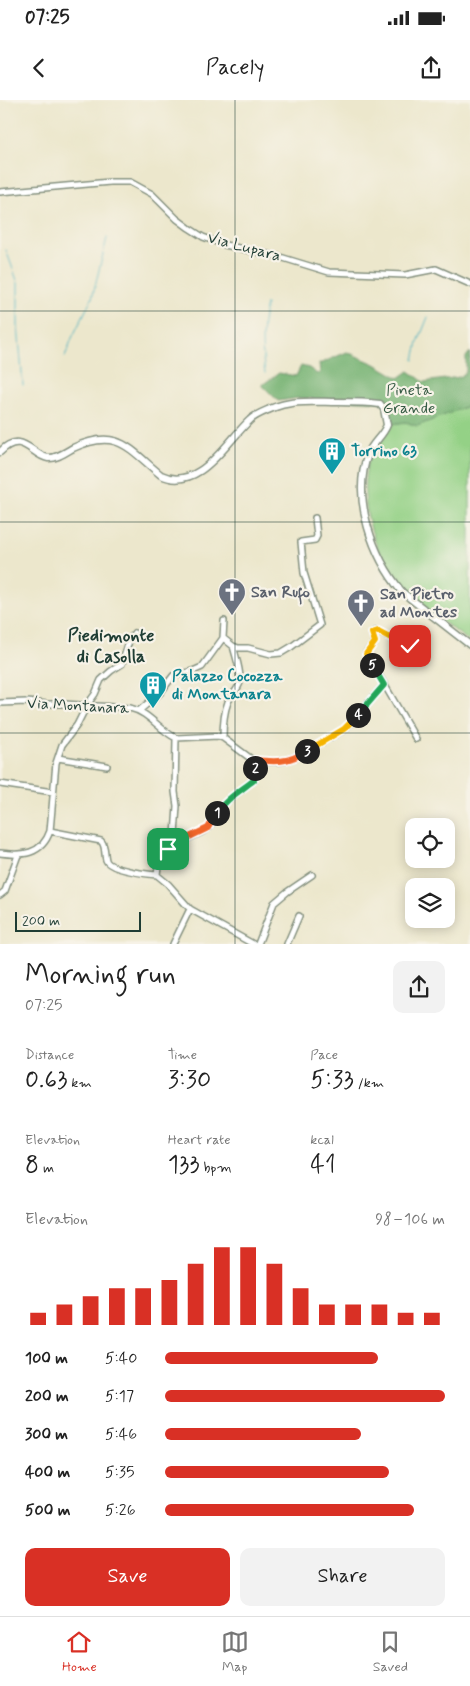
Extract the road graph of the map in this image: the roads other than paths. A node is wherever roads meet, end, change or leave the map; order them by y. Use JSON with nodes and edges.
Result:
{"nodes":[{"id":1,"x":0,"y":192,"type":"edge"},
{"id":2,"x":470,"y":284,"type":"edge"},
{"id":3,"x":0,"y":452,"type":"edge"},
{"id":4,"x":315,"y":518,"type":"dead end"},
{"id":5,"x":224,"y":621,"type":"dead end"},
{"id":6,"x":134,"y":633,"type":"dead end"},
{"id":7,"x":223,"y":638,"type":"junction"},
{"id":8,"x":470,"y":644,"type":"edge"},
{"id":9,"x":234,"y":646,"type":"junction"},
{"id":10,"x":410,"y":646,"type":"dead end"},
{"id":11,"x":384,"y":685,"type":"junction"},
{"id":12,"x":0,"y":703,"type":"edge"},
{"id":13,"x":87,"y":705,"type":"junction"},
{"id":14,"x":140,"y":710,"type":"junction"},
{"id":15,"x":176,"y":738,"type":"junction"},
{"id":16,"x":223,"y":738,"type":"junction"},
{"id":17,"x":416,"y":739,"type":"dead end"},
{"id":18,"x":58,"y":758,"type":"junction"},
{"id":19,"x":254,"y":760,"type":"junction"},
{"id":20,"x":107,"y":766,"type":"dead end"},
{"id":21,"x":0,"y":784,"type":"edge"},
{"id":22,"x":53,"y":792,"type":"junction"},
{"id":23,"x":50,"y":831,"type":"junction"},
{"id":24,"x":177,"y":843,"type":"junction"},
{"id":25,"x":0,"y":853,"type":"edge"},
{"id":26,"x":18,"y":854,"type":"junction"},
{"id":27,"x":157,"y":875,"type":"junction"},
{"id":28,"x":312,"y":875,"type":"dead end"},
{"id":29,"x":0,"y":895,"type":"edge"},
{"id":30,"x":190,"y":909,"type":"junction"},
{"id":31,"x":299,"y":916,"type":"dead end"},
{"id":32,"x":173,"y":944,"type":"edge"},
{"id":33,"x":253,"y":944,"type":"edge"},
{"id":34,"x":258,"y":944,"type":"edge"},
{"id":35,"x":287,"y":944,"type":"edge"}],
"edges":[{"from":1,"to":2,"type":"street","name":"Via Lupara"},
{"from":3,"to":8,"type":"street"},
{"from":4,"to":9,"type":"street"},
{"from":5,"to":7,"type":"street"},
{"from":6,"to":13,"type":"street"},
{"from":7,"to":9,"type":"street"},
{"from":7,"to":14,"type":"street"},
{"from":9,"to":16,"type":"street"},
{"from":10,"to":11,"type":"street"},
{"from":11,"to":17,"type":"street"},
{"from":11,"to":19,"type":"street"},
{"from":12,"to":13,"type":"street","name":"Via Montanara"},
{"from":13,"to":14,"type":"street","name":"Via Montanara"},
{"from":13,"to":18,"type":"street"},
{"from":14,"to":15,"type":"street","name":"Via Montanara"},
{"from":15,"to":16,"type":"street"},
{"from":15,"to":24,"type":"street"},
{"from":16,"to":19,"type":"street"},
{"from":18,"to":20,"type":"street"},
{"from":18,"to":22,"type":"street"},
{"from":19,"to":24,"type":"street"},
{"from":21,"to":22,"type":"street"},
{"from":22,"to":23,"type":"street"},
{"from":23,"to":26,"type":"street"},
{"from":23,"to":27,"type":"street"},
{"from":24,"to":27,"type":"street"},
{"from":25,"to":26,"type":"street"},
{"from":26,"to":29,"type":"street"},
{"from":27,"to":30,"type":"street"},
{"from":28,"to":34,"type":"street"},
{"from":30,"to":32,"type":"street"},
{"from":30,"to":33,"type":"street"},
{"from":31,"to":35,"type":"street"}]}
